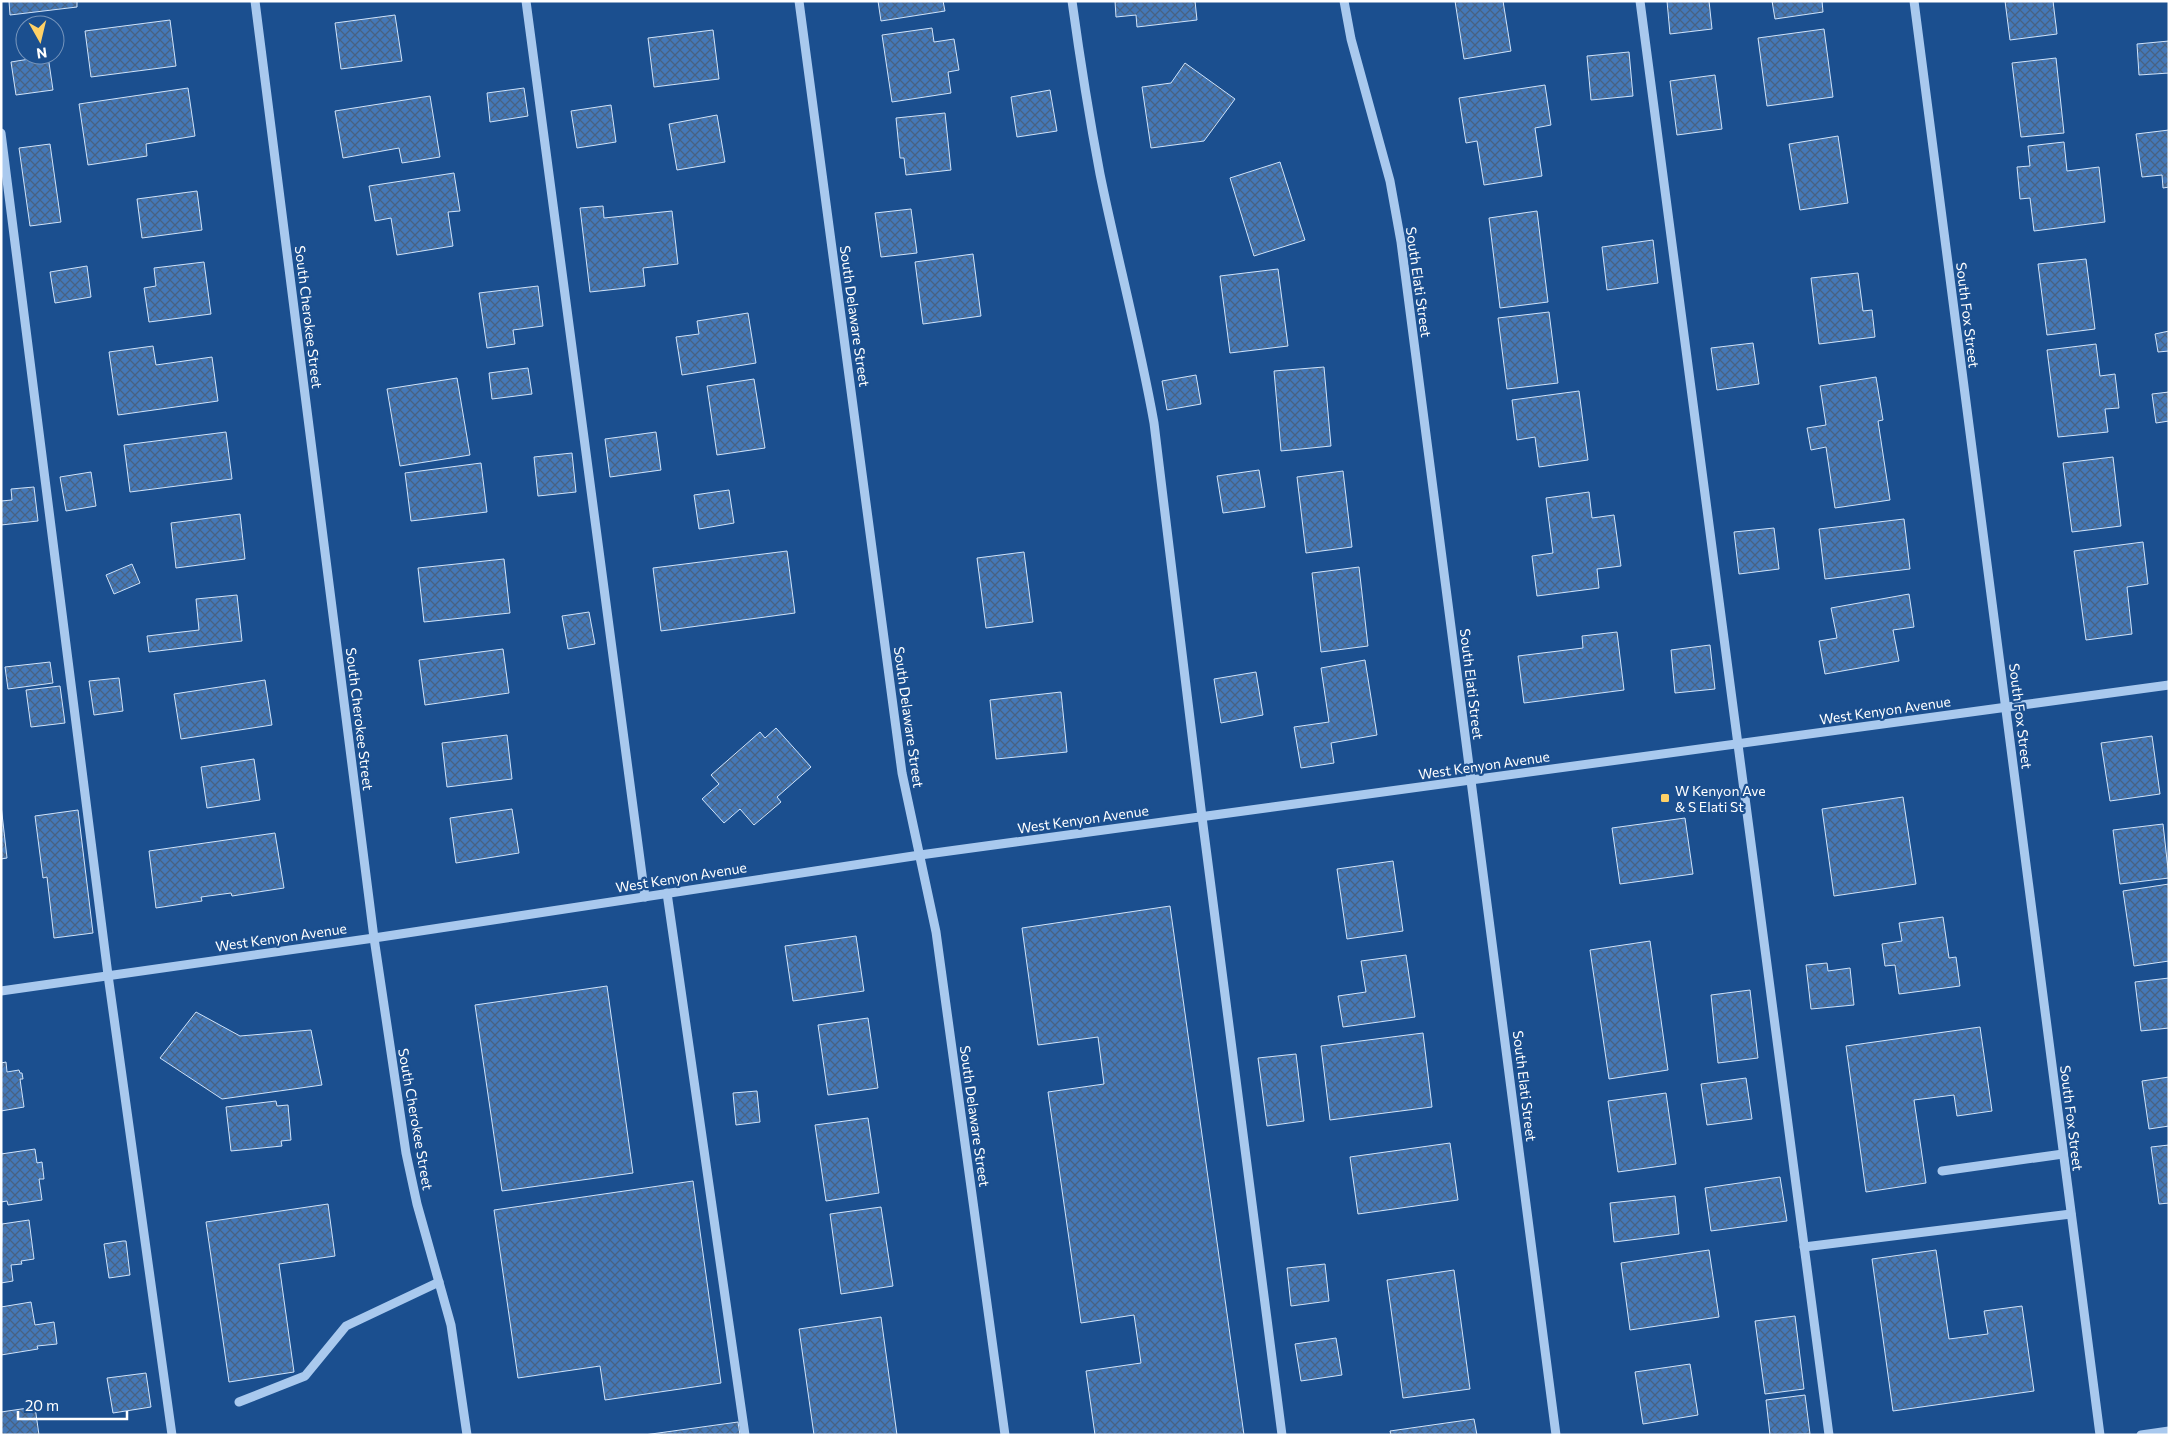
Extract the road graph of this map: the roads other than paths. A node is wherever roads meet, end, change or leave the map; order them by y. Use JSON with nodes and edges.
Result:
{"nodes":[{"id":1,"x":254,"y":1,"type":"edge"},
{"id":2,"x":526,"y":1,"type":"edge"},
{"id":3,"x":798,"y":1,"type":"edge"},
{"id":4,"x":1072,"y":1,"type":"edge"},
{"id":5,"x":1344,"y":1,"type":"edge"},
{"id":6,"x":1640,"y":1,"type":"edge"},
{"id":7,"x":1914,"y":1,"type":"edge"},
{"id":8,"x":1,"y":133,"type":"edge"},
{"id":9,"x":2169,"y":684,"type":"edge"},
{"id":10,"x":2006,"y":707,"type":"junction"},
{"id":11,"x":1738,"y":744,"type":"junction"},
{"id":12,"x":1471,"y":781,"type":"junction"},
{"id":13,"x":1202,"y":817,"type":"junction"},
{"id":14,"x":920,"y":855,"type":"junction"},
{"id":15,"x":667,"y":893,"type":"junction"},
{"id":16,"x":645,"y":897,"type":"junction"},
{"id":17,"x":374,"y":938,"type":"junction"},
{"id":18,"x":108,"y":975,"type":"junction"},
{"id":19,"x":1,"y":991,"type":"edge"},
{"id":20,"x":2063,"y":1154,"type":"junction"},
{"id":21,"x":1942,"y":1171,"type":"dead end"},
{"id":22,"x":2071,"y":1214,"type":"junction"},
{"id":23,"x":1804,"y":1247,"type":"junction"},
{"id":24,"x":439,"y":1282,"type":"junction"},
{"id":25,"x":239,"y":1402,"type":"dead end"},
{"id":26,"x":2169,"y":1431,"type":"edge"},
{"id":27,"x":172,"y":1435,"type":"edge"},
{"id":28,"x":467,"y":1435,"type":"edge"},
{"id":29,"x":745,"y":1435,"type":"edge"},
{"id":30,"x":1005,"y":1435,"type":"edge"},
{"id":31,"x":1282,"y":1435,"type":"edge"},
{"id":32,"x":1556,"y":1435,"type":"edge"},
{"id":33,"x":1829,"y":1435,"type":"edge"},
{"id":34,"x":2100,"y":1435,"type":"edge"},
{"id":35,"x":2140,"y":1435,"type":"edge"}],
"edges":[{"from":1,"to":17,"type":"street","name":"South Cherokee Street"},
{"from":2,"to":16,"type":"street"},
{"from":3,"to":14,"type":"street","name":"South Delaware Street"},
{"from":4,"to":13,"type":"street"},
{"from":5,"to":12,"type":"street","name":"South Elati Street"},
{"from":6,"to":11,"type":"street"},
{"from":7,"to":10,"type":"street","name":"South Fox Street"},
{"from":8,"to":18,"type":"street"},
{"from":9,"to":10,"type":"street","name":"West Kenyon Avenue"},
{"from":10,"to":11,"type":"street","name":"West Kenyon Avenue"},
{"from":10,"to":20,"type":"street","name":"South Fox Street"},
{"from":11,"to":12,"type":"street","name":"West Kenyon Avenue"},
{"from":11,"to":23,"type":"street"},
{"from":12,"to":13,"type":"street","name":"West Kenyon Avenue"},
{"from":12,"to":32,"type":"street","name":"South Elati Street"},
{"from":13,"to":14,"type":"street","name":"West Kenyon Avenue"},
{"from":13,"to":31,"type":"street"},
{"from":14,"to":15,"type":"street","name":"West Kenyon Avenue"},
{"from":14,"to":30,"type":"street","name":"South Delaware Street"},
{"from":15,"to":16,"type":"street","name":"West Kenyon Avenue"},
{"from":15,"to":29,"type":"street"},
{"from":16,"to":17,"type":"street","name":"West Kenyon Avenue"},
{"from":17,"to":18,"type":"street","name":"West Kenyon Avenue"},
{"from":17,"to":24,"type":"street","name":"South Cherokee Street"},
{"from":18,"to":19,"type":"street","name":"West Kenyon Avenue"},
{"from":18,"to":27,"type":"street"},
{"from":20,"to":21,"type":"street"},
{"from":20,"to":22,"type":"street","name":"South Fox Street"},
{"from":22,"to":23,"type":"street"},
{"from":22,"to":34,"type":"street","name":"South Fox Street"},
{"from":23,"to":33,"type":"street"},
{"from":24,"to":25,"type":"street"},
{"from":24,"to":28,"type":"street","name":"South Cherokee Street"},
{"from":26,"to":35,"type":"street"}]}
